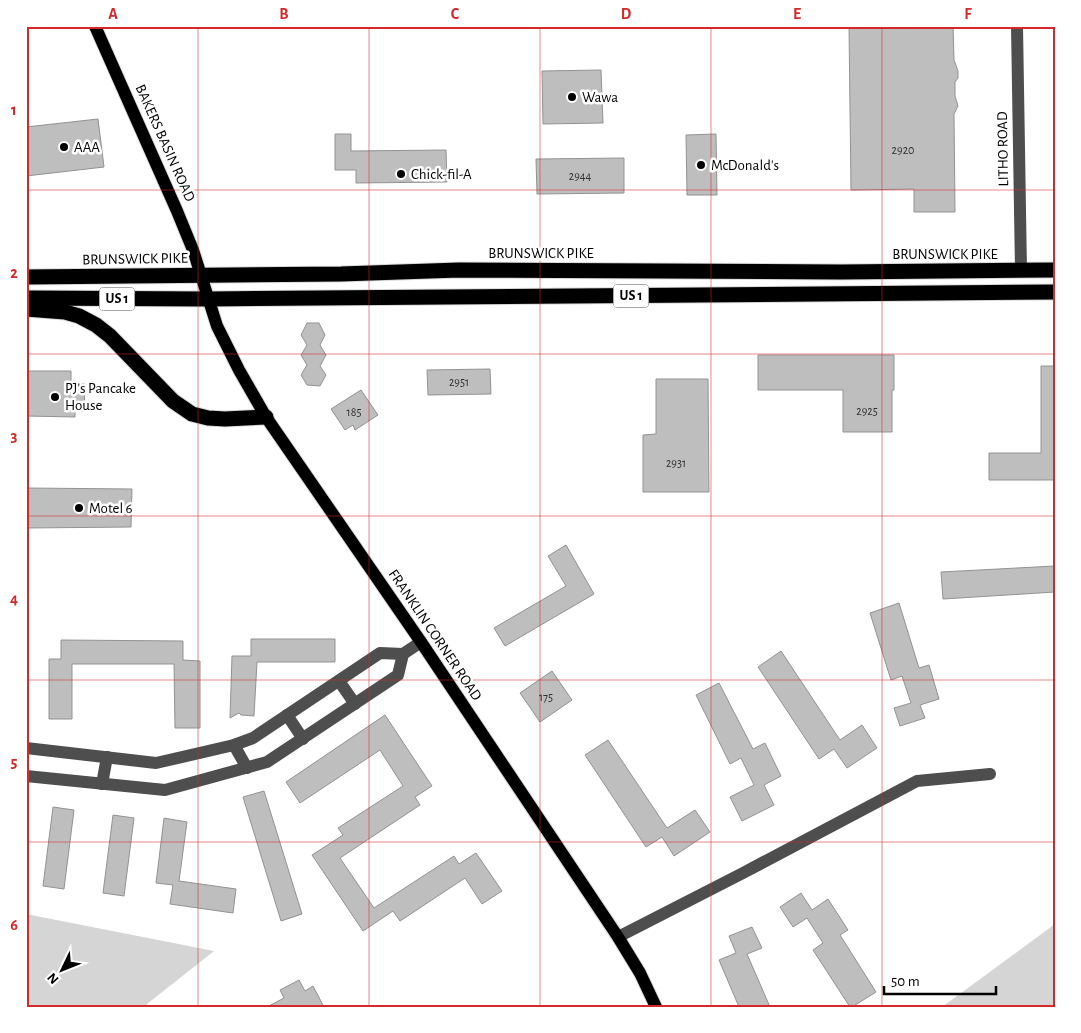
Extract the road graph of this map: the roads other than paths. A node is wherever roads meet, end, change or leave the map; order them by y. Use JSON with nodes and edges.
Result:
{"nodes":[{"id":1,"x":95,"y":26,"type":"edge"},
{"id":2,"x":1017,"y":26,"type":"edge"},
{"id":3,"x":1055,"y":270,"type":"edge"},
{"id":4,"x":1021,"y":271,"type":"junction"},
{"id":5,"x":201,"y":275,"type":"junction"},
{"id":6,"x":26,"y":277,"type":"edge"},
{"id":7,"x":1055,"y":292,"type":"edge"},
{"id":8,"x":26,"y":298,"type":"edge"},
{"id":9,"x":208,"y":299,"type":"junction"},
{"id":10,"x":26,"y":309,"type":"edge"},
{"id":11,"x":266,"y":417,"type":"junction"},
{"id":12,"x":421,"y":642,"type":"junction"},
{"id":13,"x":403,"y":654,"type":"junction"},
{"id":14,"x":338,"y":681,"type":"junction"},
{"id":15,"x":354,"y":704,"type":"junction"},
{"id":16,"x":288,"y":715,"type":"junction"},
{"id":17,"x":303,"y":739,"type":"junction"},
{"id":18,"x":234,"y":745,"type":"junction"},
{"id":19,"x":26,"y":748,"type":"edge"},
{"id":20,"x":107,"y":757,"type":"junction"},
{"id":21,"x":247,"y":768,"type":"junction"},
{"id":22,"x":990,"y":774,"type":"dead end"},
{"id":23,"x":26,"y":776,"type":"edge"},
{"id":24,"x":102,"y":784,"type":"junction"},
{"id":25,"x":618,"y":937,"type":"junction"},
{"id":26,"x":656,"y":1007,"type":"edge"}],
"edges":[{"from":1,"to":5,"type":"main road","name":"BAKERS BASIN ROAD"},
{"from":2,"to":4,"type":"street","name":"LITHO ROAD"},
{"from":3,"to":4,"type":"highway","name":"BRUNSWICK PIKE","number":"US 1"},
{"from":4,"to":5,"type":"highway","name":"BRUNSWICK PIKE","number":"US 1"},
{"from":5,"to":6,"type":"highway","name":"BRUNSWICK PIKE","number":"US 1"},
{"from":5,"to":9,"type":"main road","name":"FRANKLIN CORNER ROAD"},
{"from":7,"to":9,"type":"highway","number":"US 1"},
{"from":8,"to":9,"type":"highway","number":"US 1"},
{"from":9,"to":11,"type":"main road","name":"FRANKLIN CORNER ROAD"},
{"from":10,"to":11,"type":"highway"},
{"from":11,"to":12,"type":"main road","name":"FRANKLIN CORNER ROAD"},
{"from":12,"to":13,"type":"street"},
{"from":12,"to":25,"type":"main road","name":"FRANKLIN CORNER ROAD"},
{"from":13,"to":14,"type":"street"},
{"from":13,"to":15,"type":"street"},
{"from":14,"to":15,"type":"street"},
{"from":14,"to":16,"type":"street"},
{"from":15,"to":17,"type":"street"},
{"from":16,"to":17,"type":"street"},
{"from":16,"to":18,"type":"street"},
{"from":17,"to":21,"type":"street"},
{"from":18,"to":20,"type":"street"},
{"from":18,"to":21,"type":"street"},
{"from":19,"to":20,"type":"street"},
{"from":20,"to":24,"type":"street"},
{"from":21,"to":24,"type":"street"},
{"from":22,"to":25,"type":"street"},
{"from":23,"to":24,"type":"street"},
{"from":25,"to":26,"type":"main road","name":"FRANKLIN CORNER ROAD"}]}
